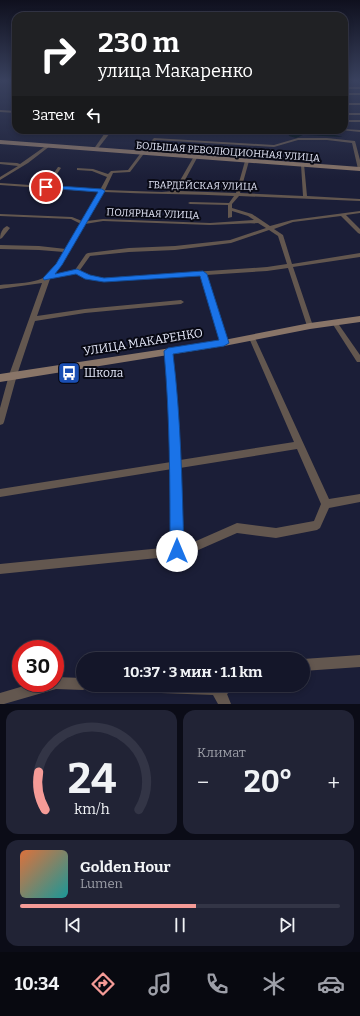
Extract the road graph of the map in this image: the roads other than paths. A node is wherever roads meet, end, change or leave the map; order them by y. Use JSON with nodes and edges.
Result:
{"nodes":[{"id":1,"x":348,"y":114,"type":"edge"},
{"id":2,"x":360,"y":114,"type":"edge"},
{"id":3,"x":348,"y":121,"type":"edge"},
{"id":4,"x":360,"y":121,"type":"edge"},
{"id":5,"x":348,"y":130,"type":"edge"},
{"id":6,"x":360,"y":131,"type":"edge"},
{"id":7,"x":107,"y":134,"type":"edge"},
{"id":8,"x":0,"y":142,"type":"edge"},
{"id":9,"x":48,"y":146,"type":"junction"},
{"id":10,"x":95,"y":150,"type":"junction"},
{"id":11,"x":144,"y":153,"type":"junction"},
{"id":12,"x":195,"y":158,"type":"junction"},
{"id":13,"x":247,"y":161,"type":"junction"},
{"id":14,"x":0,"y":163,"type":"edge"},
{"id":15,"x":303,"y":165,"type":"junction"},
{"id":16,"x":20,"y":166,"type":"junction"},
{"id":17,"x":59,"y":168,"type":"dead end"},
{"id":18,"x":78,"y":169,"type":"dead end"},
{"id":19,"x":360,"y":169,"type":"edge"},
{"id":20,"x":109,"y":176,"type":"junction"},
{"id":21,"x":0,"y":179,"type":"edge"},
{"id":22,"x":0,"y":184,"type":"edge"},
{"id":23,"x":46,"y":187,"type":"junction"},
{"id":24,"x":102,"y":191,"type":"junction"},
{"id":25,"x":176,"y":192,"type":"junction"},
{"id":26,"x":238,"y":194,"type":"junction"},
{"id":27,"x":305,"y":197,"type":"junction"},
{"id":28,"x":360,"y":200,"type":"edge"},
{"id":29,"x":190,"y":203,"type":"dead end"},
{"id":30,"x":230,"y":206,"type":"junction"},
{"id":31,"x":360,"y":212,"type":"edge"},
{"id":32,"x":342,"y":214,"type":"junction"},
{"id":33,"x":0,"y":215,"type":"edge"},
{"id":34,"x":230,"y":217,"type":"dead end"},
{"id":35,"x":260,"y":221,"type":"junction"},
{"id":36,"x":83,"y":223,"type":"junction"},
{"id":37,"x":7,"y":228,"type":"dead end"},
{"id":38,"x":271,"y":228,"type":"junction"},
{"id":39,"x":360,"y":232,"type":"edge"},
{"id":40,"x":0,"y":237,"type":"edge"},
{"id":41,"x":0,"y":247,"type":"edge"},
{"id":42,"x":67,"y":251,"type":"junction"},
{"id":43,"x":360,"y":255,"type":"edge"},
{"id":44,"x":291,"y":266,"type":"junction"},
{"id":45,"x":77,"y":272,"type":"junction"},
{"id":46,"x":203,"y":274,"type":"junction"},
{"id":47,"x":47,"y":278,"type":"junction"},
{"id":48,"x":0,"y":287,"type":"edge"},
{"id":49,"x":181,"y":302,"type":"dead end"},
{"id":50,"x":33,"y":319,"type":"junction"},
{"id":51,"x":360,"y":319,"type":"edge"},
{"id":52,"x":335,"y":323,"type":"junction"},
{"id":53,"x":310,"y":326,"type":"junction"},
{"id":54,"x":252,"y":338,"type":"junction"},
{"id":55,"x":224,"y":343,"type":"junction"},
{"id":56,"x":168,"y":351,"type":"junction"},
{"id":57,"x":360,"y":360,"type":"edge"},
{"id":58,"x":13,"y":375,"type":"junction"},
{"id":59,"x":0,"y":378,"type":"edge"},
{"id":60,"x":0,"y":422,"type":"edge"},
{"id":61,"x":298,"y":445,"type":"junction"},
{"id":62,"x":176,"y":465,"type":"junction"},
{"id":63,"x":0,"y":494,"type":"edge"},
{"id":64,"x":360,"y":498,"type":"edge"},
{"id":65,"x":326,"y":504,"type":"junction"},
{"id":66,"x":177,"y":551,"type":"junction"},
{"id":67,"x":0,"y":568,"type":"edge"},
{"id":68,"x":360,"y":661,"type":"edge"},
{"id":69,"x":310,"y":665,"type":"edge"},
{"id":70,"x":76,"y":684,"type":"edge"},
{"id":71,"x":219,"y":692,"type":"edge"},
{"id":72,"x":0,"y":698,"type":"edge"},
{"id":73,"x":225,"y":704,"type":"edge"}],
"edges":[{"from":1,"to":2,"type":"street"},
{"from":3,"to":4,"type":"street"},
{"from":5,"to":6,"type":"street"},
{"from":7,"to":10,"type":"street"},
{"from":8,"to":9,"type":"street","name":"БОЛЬШАЯ РЕВОЛЮЦИОННАЯ УЛИЦА"},
{"from":9,"to":10,"type":"street","name":"БОЛЬШАЯ РЕВОЛЮЦИОННАЯ УЛИЦА"},
{"from":9,"to":16,"type":"street"},
{"from":10,"to":11,"type":"street","name":"БОЛЬШАЯ РЕВОЛЮЦИОННАЯ УЛИЦА"},
{"from":11,"to":12,"type":"street","name":"БОЛЬШАЯ РЕВОЛЮЦИОННАЯ УЛИЦА"},
{"from":11,"to":19,"type":"street"},
{"from":11,"to":20,"type":"street"},
{"from":12,"to":13,"type":"street","name":"БОЛЬШАЯ РЕВОЛЮЦИОННАЯ УЛИЦА"},
{"from":12,"to":25,"type":"street"},
{"from":13,"to":15,"type":"street","name":"БОЛЬШАЯ РЕВОЛЮЦИОННАЯ УЛИЦА"},
{"from":13,"to":26,"type":"street"},
{"from":14,"to":16,"type":"street"},
{"from":15,"to":19,"type":"street","name":"БОЛЬШАЯ РЕВОЛЮЦИОННАЯ УЛИЦА"},
{"from":15,"to":27,"type":"street"},
{"from":16,"to":21,"type":"street"},
{"from":17,"to":23,"type":"street"},
{"from":18,"to":20,"type":"street"},
{"from":20,"to":24,"type":"street"},
{"from":22,"to":23,"type":"street","name":"ГВАРДЕЙСКАЯ УЛИЦА"},
{"from":23,"to":24,"type":"street","name":"ГВАРДЕЙСКАЯ УЛИЦА"},
{"from":24,"to":25,"type":"street","name":"ГВАРДЕЙСКАЯ УЛИЦА"},
{"from":24,"to":36,"type":"street"},
{"from":25,"to":26,"type":"street","name":"ГВАРДЕЙСКАЯ УЛИЦА"},
{"from":26,"to":27,"type":"street","name":"ГВАРДЕЙСКАЯ УЛИЦА"},
{"from":26,"to":30,"type":"street"},
{"from":27,"to":28,"type":"street","name":"ГВАРДЕЙСКАЯ УЛИЦА"},
{"from":29,"to":30,"type":"street"},
{"from":30,"to":34,"type":"street"},
{"from":30,"to":35,"type":"street"},
{"from":31,"to":32,"type":"street"},
{"from":32,"to":38,"type":"street"},
{"from":32,"to":39,"type":"street"},
{"from":33,"to":36,"type":"street","name":"ПОЛЯРНАЯ УЛИЦА"},
{"from":35,"to":36,"type":"street","name":"ПОЛЯРНАЯ УЛИЦА"},
{"from":35,"to":38,"type":"street"},
{"from":36,"to":42,"type":"street"},
{"from":37,"to":40,"type":"street"},
{"from":38,"to":44,"type":"street"},
{"from":38,"to":45,"type":"street"},
{"from":41,"to":42,"type":"street"},
{"from":42,"to":47,"type":"street"},
{"from":43,"to":44,"type":"street"},
{"from":44,"to":46,"type":"street"},
{"from":44,"to":53,"type":"street"},
{"from":45,"to":46,"type":"street"},
{"from":45,"to":47,"type":"street"},
{"from":46,"to":55,"type":"street"},
{"from":47,"to":48,"type":"street"},
{"from":47,"to":50,"type":"street"},
{"from":49,"to":50,"type":"street"},
{"from":50,"to":58,"type":"street"},
{"from":51,"to":52,"type":"street","name":"УЛИЦА МАКАРЕНКО"},
{"from":52,"to":53,"type":"street","name":"УЛИЦА МАКАРЕНКО"},
{"from":52,"to":57,"type":"street"},
{"from":53,"to":54,"type":"street","name":"УЛИЦА МАКАРЕНКО"},
{"from":54,"to":55,"type":"street","name":"УЛИЦА МАКАРЕНКО"},
{"from":54,"to":61,"type":"street"},
{"from":55,"to":56,"type":"street","name":"УЛИЦА МАКАРЕНКО"},
{"from":56,"to":58,"type":"street","name":"УЛИЦА МАКАРЕНКО"},
{"from":56,"to":62,"type":"street"},
{"from":58,"to":59,"type":"street","name":"УЛИЦА МАКАРЕНКО"},
{"from":58,"to":60,"type":"street"},
{"from":61,"to":62,"type":"street"},
{"from":61,"to":65,"type":"street"},
{"from":62,"to":63,"type":"street"},
{"from":62,"to":66,"type":"street"},
{"from":64,"to":65,"type":"street"},
{"from":65,"to":66,"type":"street"},
{"from":66,"to":67,"type":"street"},
{"from":68,"to":69,"type":"street"},
{"from":70,"to":72,"type":"street"},
{"from":71,"to":73,"type":"street"}]}
